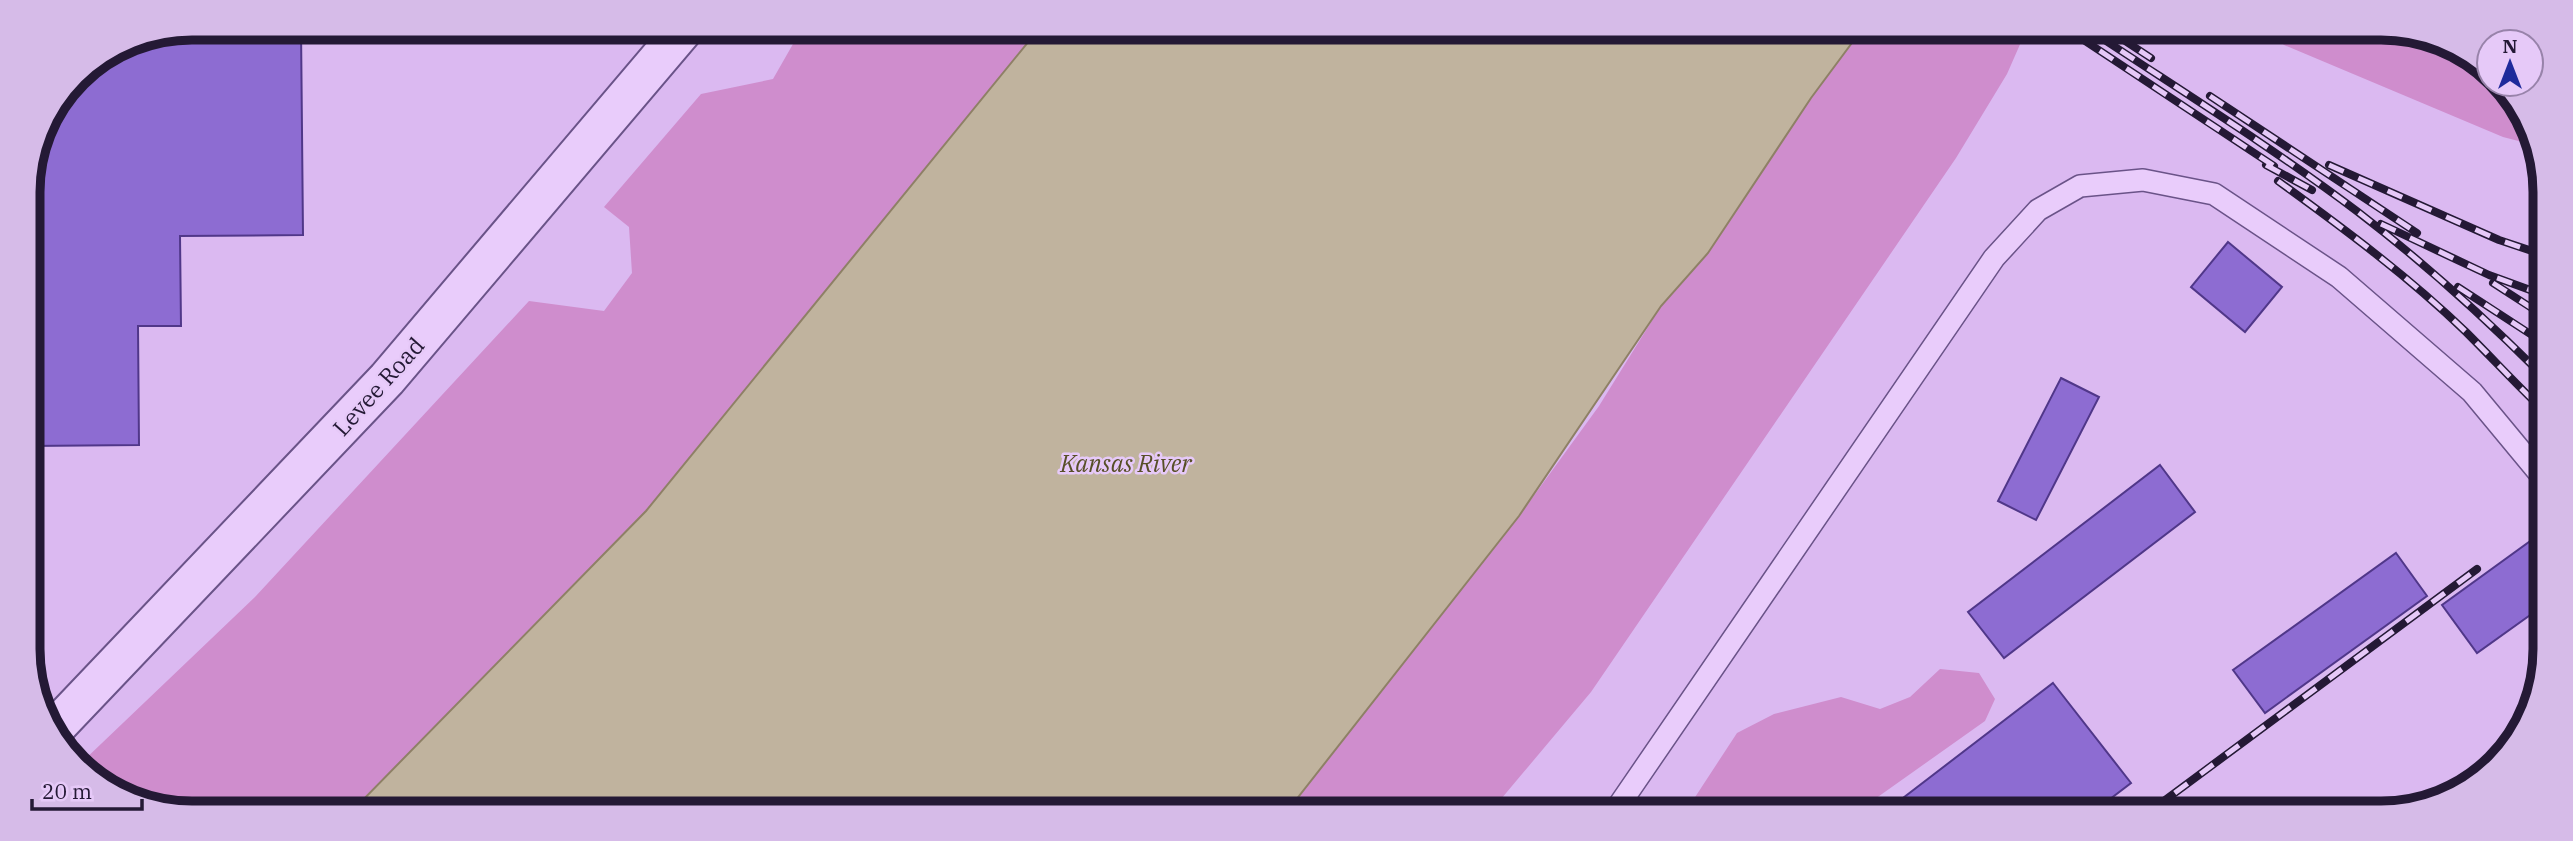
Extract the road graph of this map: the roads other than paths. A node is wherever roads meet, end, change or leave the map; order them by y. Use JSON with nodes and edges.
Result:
{"nodes":[{"id":1,"x":674,"y":41,"type":"edge"},
{"id":2,"x":2533,"y":466,"type":"edge"},
{"id":3,"x":60,"y":723,"type":"edge"},
{"id":4,"x":1622,"y":800,"type":"edge"}],
"edges":[{"from":1,"to":3,"type":"street","name":"Levee Road"},
{"from":2,"to":4,"type":"lane"}]}
